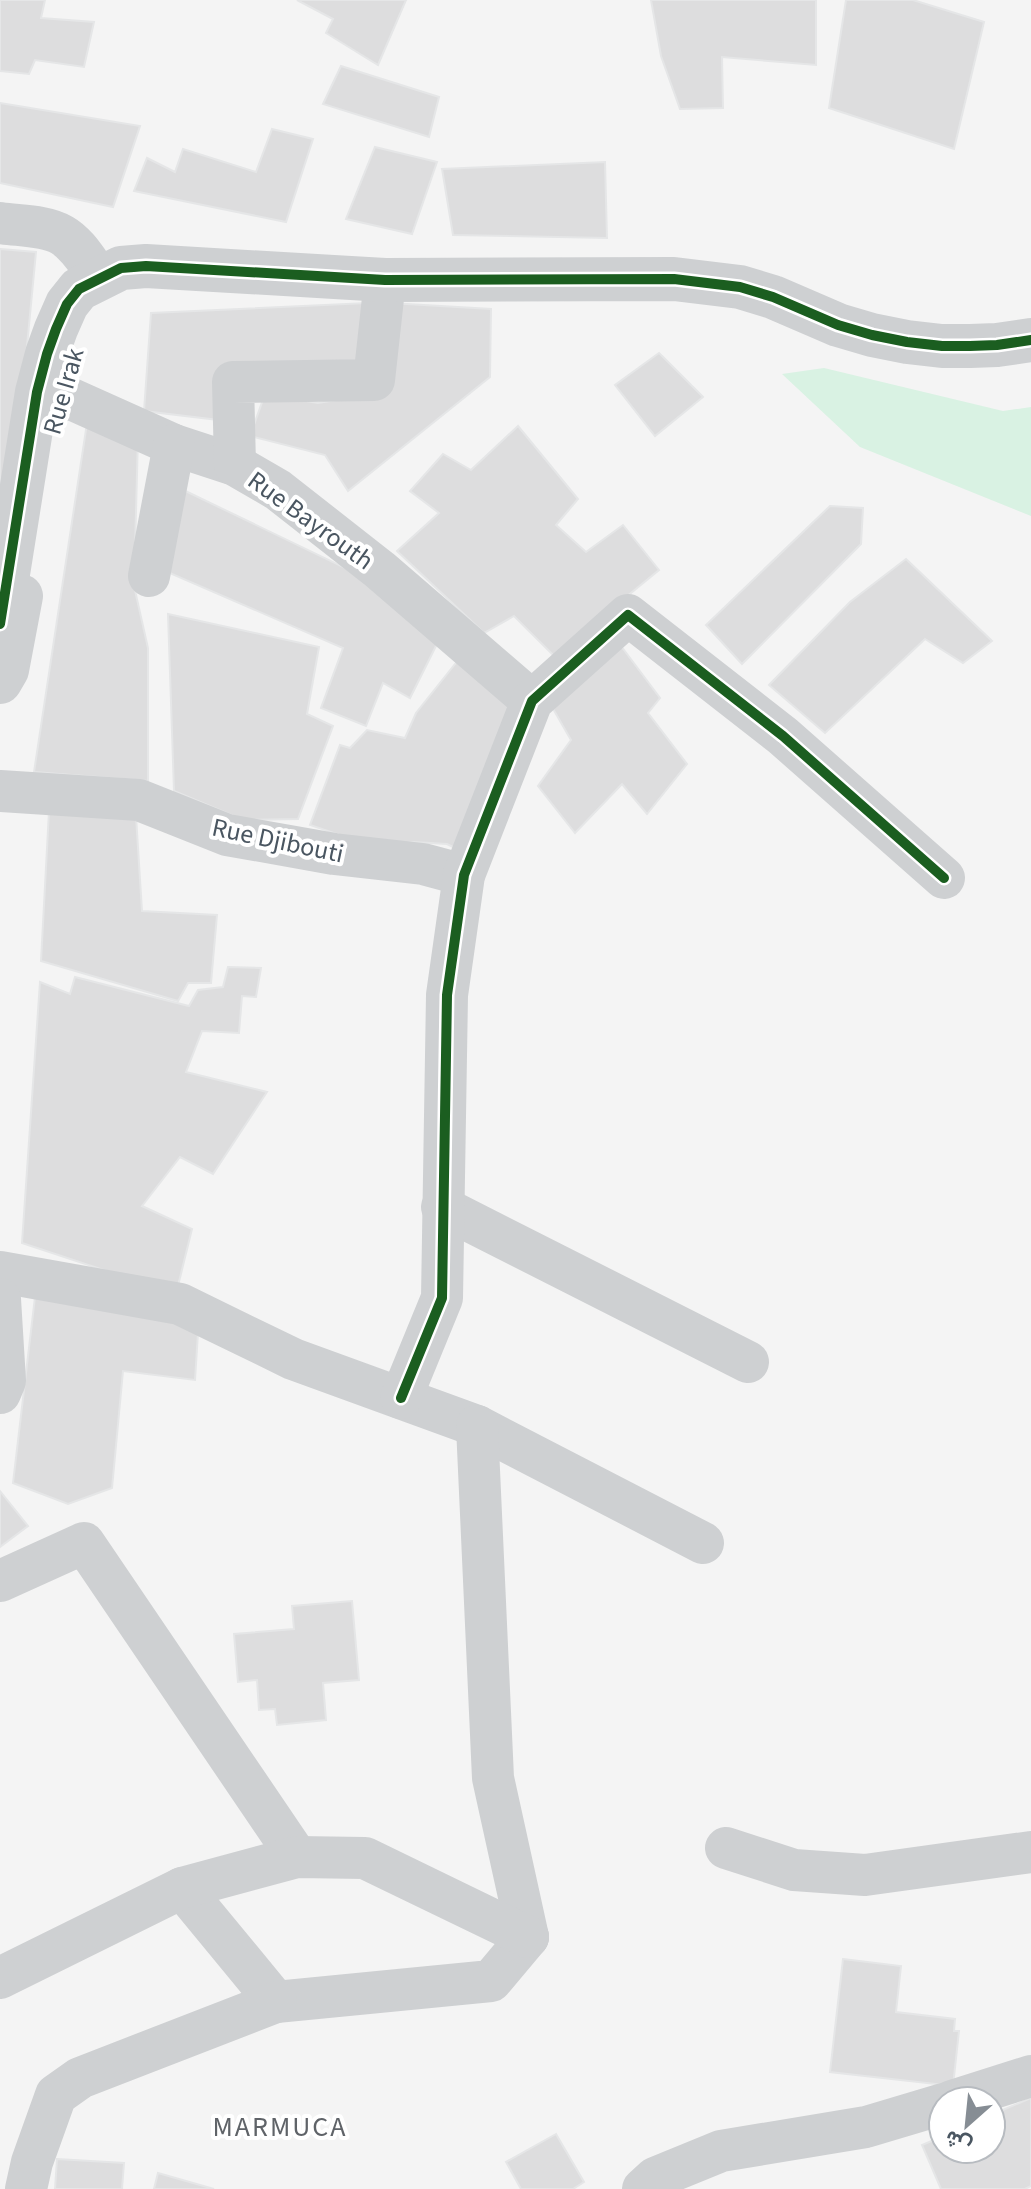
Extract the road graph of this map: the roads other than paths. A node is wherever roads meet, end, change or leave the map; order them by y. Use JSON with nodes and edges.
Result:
{"nodes":[{"id":1,"x":0,"y":223,"type":"edge"},
{"id":2,"x":99,"y":277,"type":"junction"},
{"id":3,"x":385,"y":280,"type":"junction"},
{"id":4,"x":1031,"y":340,"type":"edge"},
{"id":5,"x":58,"y":393,"type":"junction"},
{"id":6,"x":174,"y":445,"type":"junction"},
{"id":7,"x":235,"y":465,"type":"junction"},
{"id":8,"x":149,"y":576,"type":"dead end"},
{"id":9,"x":0,"y":624,"type":"edge"},
{"id":10,"x":0,"y":682,"type":"edge"},
{"id":11,"x":532,"y":701,"type":"junction"},
{"id":12,"x":0,"y":791,"type":"edge"},
{"id":13,"x":464,"y":875,"type":"junction"},
{"id":14,"x":944,"y":878,"type":"dead end"},
{"id":15,"x":442,"y":1207,"type":"junction"},
{"id":16,"x":0,"y":1272,"type":"edge"},
{"id":17,"x":0,"y":1299,"type":"edge"},
{"id":18,"x":748,"y":1362,"type":"dead end"},
{"id":19,"x":0,"y":1393,"type":"edge"},
{"id":20,"x":401,"y":1398,"type":"junction"},
{"id":21,"x":477,"y":1426,"type":"junction"},
{"id":22,"x":703,"y":1543,"type":"dead end"},
{"id":23,"x":0,"y":1581,"type":"edge"},
{"id":24,"x":726,"y":1848,"type":"dead end"},
{"id":25,"x":1031,"y":1852,"type":"edge"},
{"id":26,"x":297,"y":1857,"type":"junction"},
{"id":27,"x":182,"y":1888,"type":"junction"},
{"id":28,"x":528,"y":1937,"type":"junction"},
{"id":29,"x":0,"y":1978,"type":"edge"},
{"id":30,"x":276,"y":2002,"type":"junction"},
{"id":31,"x":1031,"y":2076,"type":"edge"},
{"id":32,"x":1003,"y":2085,"type":"edge"},
{"id":33,"x":927,"y":2109,"type":"edge"},
{"id":34,"x":26,"y":2189,"type":"edge"},
{"id":35,"x":643,"y":2189,"type":"edge"}],
"edges":[{"from":1,"to":2,"type":"street"},
{"from":2,"to":3,"type":"street"},
{"from":2,"to":5,"type":"street","name":"Rue Irak"},
{"from":2,"to":9,"type":"street","name":"Rue Irak"},
{"from":3,"to":4,"type":"street"},
{"from":3,"to":7,"type":"street"},
{"from":5,"to":6,"type":"street","name":"Rue Bayrouth"},
{"from":5,"to":10,"type":"street","name":"Rue Irak"},
{"from":6,"to":7,"type":"street","name":"Rue Bayrouth"},
{"from":6,"to":8,"type":"street"},
{"from":7,"to":11,"type":"street","name":"Rue Bayrouth"},
{"from":11,"to":13,"type":"street"},
{"from":11,"to":14,"type":"street"},
{"from":12,"to":13,"type":"street","name":"Rue Djibouti"},
{"from":13,"to":15,"type":"street"},
{"from":15,"to":18,"type":"street"},
{"from":15,"to":20,"type":"street"},
{"from":16,"to":20,"type":"street"},
{"from":17,"to":19,"type":"street"},
{"from":20,"to":21,"type":"street"},
{"from":21,"to":22,"type":"street"},
{"from":21,"to":28,"type":"street"},
{"from":23,"to":26,"type":"street"},
{"from":24,"to":25,"type":"street"},
{"from":26,"to":27,"type":"street"},
{"from":26,"to":28,"type":"street"},
{"from":27,"to":29,"type":"street"},
{"from":27,"to":30,"type":"street"},
{"from":28,"to":30,"type":"street"},
{"from":30,"to":34,"type":"street"},
{"from":31,"to":32,"type":"street"},
{"from":33,"to":35,"type":"street"}]}
